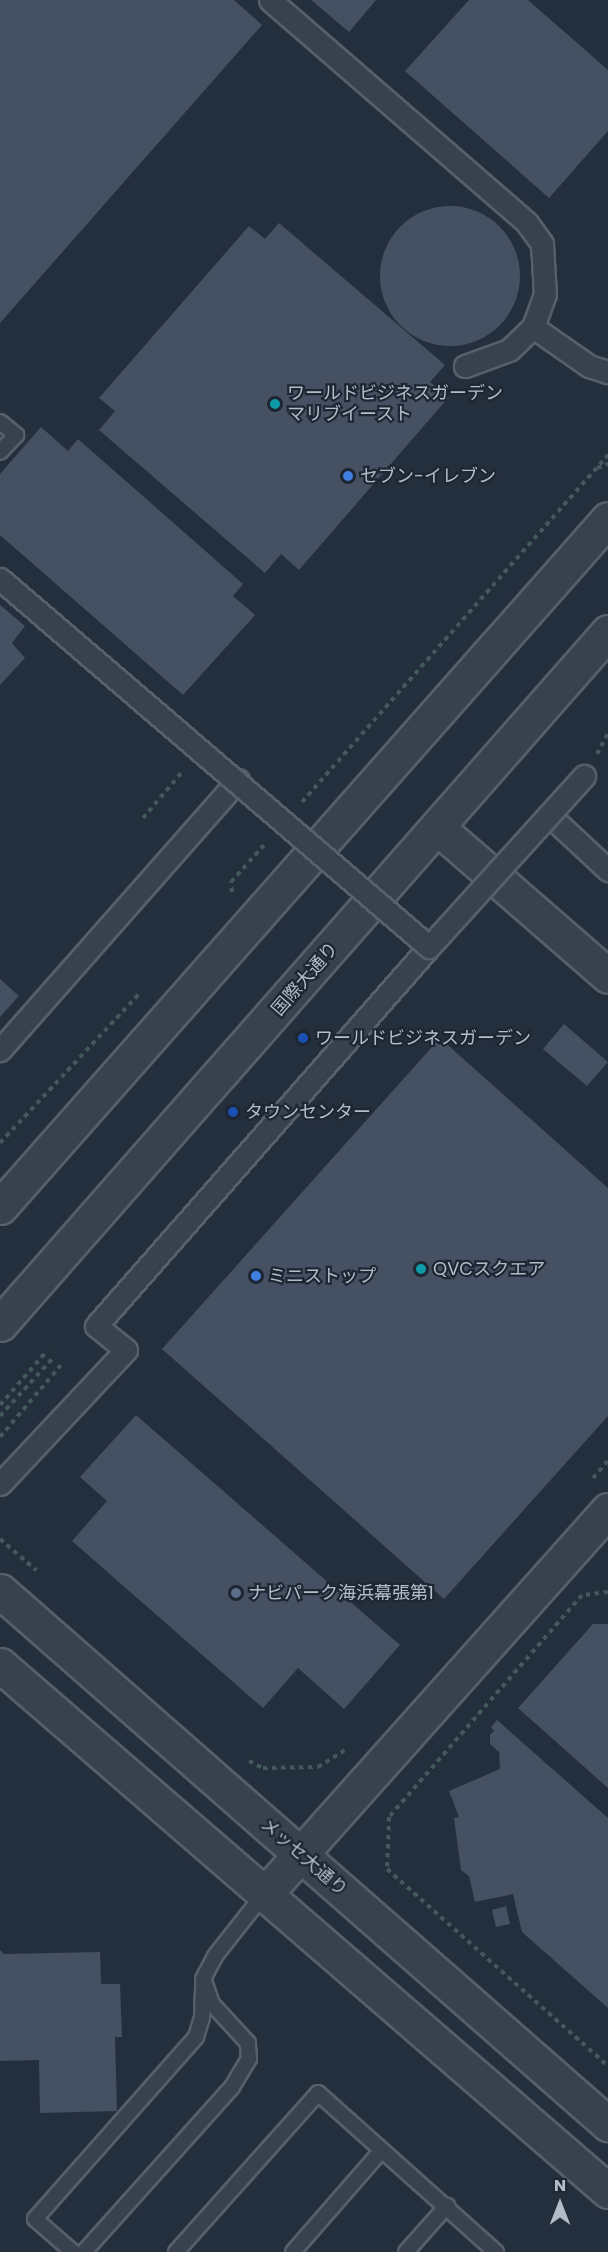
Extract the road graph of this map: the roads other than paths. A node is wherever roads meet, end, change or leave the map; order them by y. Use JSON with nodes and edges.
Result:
{"nodes":[{"id":1,"x":270,"y":0,"type":"edge"},
{"id":2,"x":533,"y":327,"type":"junction"},
{"id":3,"x":465,"y":366,"type":"dead end"},
{"id":4,"x":608,"y":372,"type":"edge"},
{"id":5,"x":0,"y":422,"type":"edge"},
{"id":6,"x":0,"y":452,"type":"edge"},
{"id":7,"x":608,"y":519,"type":"edge"},
{"id":8,"x":0,"y":579,"type":"edge"},
{"id":9,"x":608,"y":632,"type":"edge"},
{"id":10,"x":584,"y":776,"type":"dead end"},
{"id":11,"x":238,"y":780,"type":"junction"},
{"id":12,"x":549,"y":815,"type":"junction"},
{"id":13,"x":438,"y":828,"type":"junction"},
{"id":14,"x":608,"y":870,"type":"edge"},
{"id":15,"x":429,"y":947,"type":"junction"},
{"id":16,"x":608,"y":976,"type":"edge"},
{"id":17,"x":0,"y":1050,"type":"edge"},
{"id":18,"x":0,"y":1206,"type":"edge"},
{"id":19,"x":0,"y":1324,"type":"edge"},
{"id":20,"x":0,"y":1484,"type":"edge"},
{"id":21,"x":607,"y":1514,"type":"edge"},
{"id":22,"x":0,"y":1591,"type":"edge"},
{"id":23,"x":0,"y":1665,"type":"edge"},
{"id":24,"x":300,"y":1854,"type":"junction"},
{"id":25,"x":265,"y":1894,"type":"junction"},
{"id":26,"x":204,"y":1979,"type":"junction"},
{"id":27,"x":608,"y":2124,"type":"edge"},
{"id":28,"x":382,"y":2150,"type":"junction"},
{"id":29,"x":608,"y":2191,"type":"edge"},
{"id":30,"x":447,"y":2206,"type":"junction"},
{"id":31,"x":73,"y":2252,"type":"edge"},
{"id":32,"x":84,"y":2252,"type":"edge"},
{"id":33,"x":176,"y":2252,"type":"edge"},
{"id":34,"x":293,"y":2252,"type":"edge"},
{"id":35,"x":406,"y":2252,"type":"edge"},
{"id":36,"x":496,"y":2252,"type":"edge"}],
"edges":[{"from":1,"to":2,"type":"street"},
{"from":2,"to":3,"type":"street"},
{"from":2,"to":4,"type":"street"},
{"from":5,"to":6,"type":"lane"},
{"from":7,"to":18,"type":"street"},
{"from":8,"to":11,"type":"street","bridge":true},
{"from":9,"to":13,"type":"street","name":"国際大通り"},
{"from":10,"to":12,"type":"street","bridge":true},
{"from":11,"to":15,"type":"street","bridge":true},
{"from":11,"to":17,"type":"street"},
{"from":12,"to":14,"type":"street"},
{"from":12,"to":15,"type":"street","bridge":true},
{"from":13,"to":16,"type":"street"},
{"from":13,"to":19,"type":"street","name":"国際大通り"},
{"from":15,"to":20,"type":"street"},
{"from":21,"to":24,"type":"street"},
{"from":22,"to":24,"type":"street","name":"メッセ大通り"},
{"from":23,"to":25,"type":"street"},
{"from":24,"to":25,"type":"street"},
{"from":24,"to":27,"type":"street","name":"メッセ大通り"},
{"from":25,"to":26,"type":"lane"},
{"from":25,"to":29,"type":"street"},
{"from":26,"to":31,"type":"lane"},
{"from":26,"to":32,"type":"lane"},
{"from":28,"to":30,"type":"lane"},
{"from":28,"to":33,"type":"lane"},
{"from":28,"to":34,"type":"lane"},
{"from":30,"to":35,"type":"lane"},
{"from":30,"to":36,"type":"lane"}]}
